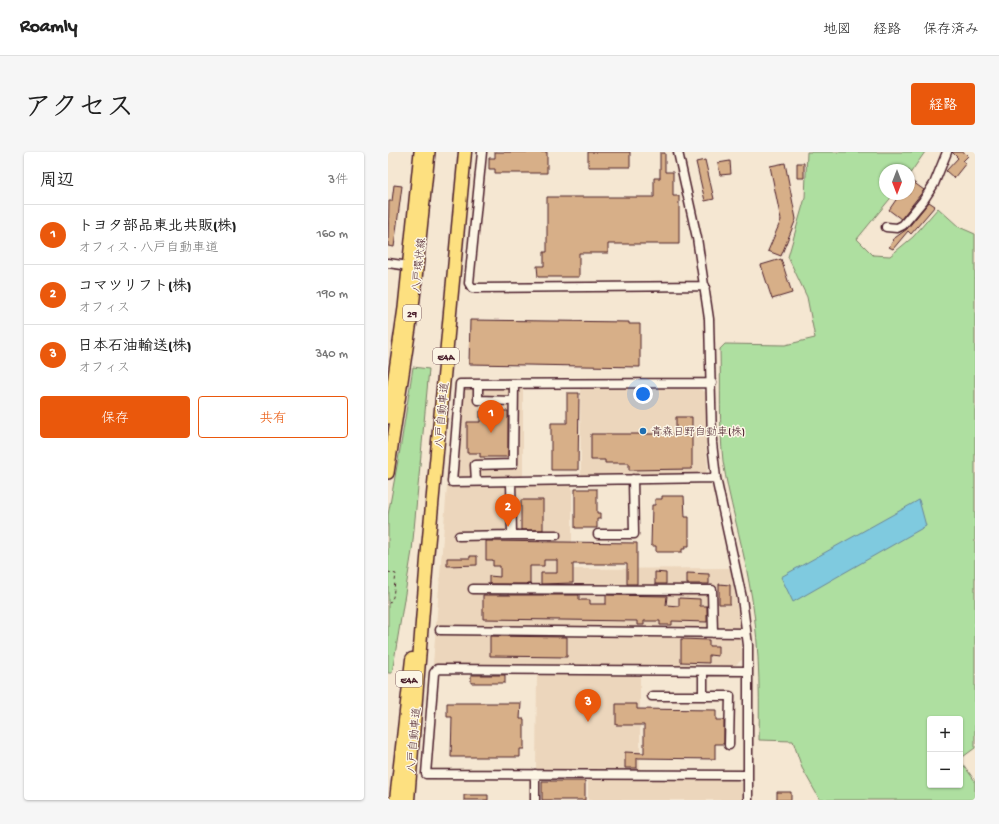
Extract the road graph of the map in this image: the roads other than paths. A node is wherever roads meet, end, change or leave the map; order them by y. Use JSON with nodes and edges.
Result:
{"nodes":[{"id":1,"x":420,"y":152,"type":"edge"},
{"id":2,"x":429,"y":152,"type":"edge"},
{"id":3,"x":465,"y":152,"type":"edge"},
{"id":4,"x":482,"y":152,"type":"edge"},
{"id":5,"x":678,"y":152,"type":"edge"},
{"id":6,"x":947,"y":152,"type":"edge"},
{"id":7,"x":886,"y":226,"type":"dead end"},
{"id":8,"x":388,"y":263,"type":"edge"},
{"id":9,"x":409,"y":266,"type":"junction"},
{"id":10,"x":705,"y":286,"type":"junction"},
{"id":11,"x":712,"y":383,"type":"junction"},
{"id":12,"x":478,"y":384,"type":"junction"},
{"id":13,"x":514,"y":384,"type":"junction"},
{"id":14,"x":514,"y":400,"type":"junction"},
{"id":15,"x":388,"y":418,"type":"edge"},
{"id":16,"x":388,"y":473,"type":"edge"},
{"id":17,"x":716,"y":478,"type":"junction"},
{"id":18,"x":634,"y":479,"type":"junction"},
{"id":19,"x":476,"y":481,"type":"junction"},
{"id":20,"x":511,"y":481,"type":"junction"},
{"id":21,"x":598,"y":534,"type":"dead end"},
{"id":22,"x":512,"y":535,"type":"junction"},
{"id":23,"x":556,"y":535,"type":"dead end"},
{"id":24,"x":459,"y":536,"type":"dead end"},
{"id":25,"x":427,"y":559,"type":"junction"},
{"id":26,"x":473,"y":589,"type":"dead end"},
{"id":27,"x":440,"y":630,"type":"dead end"},
{"id":28,"x":713,"y":633,"type":"junction"},
{"id":29,"x":746,"y":633,"type":"junction"},
{"id":30,"x":702,"y":671,"type":"junction"},
{"id":31,"x":748,"y":671,"type":"junction"},
{"id":32,"x":652,"y":696,"type":"dead end"},
{"id":33,"x":703,"y":696,"type":"junction"},
{"id":34,"x":729,"y":745,"type":"dead end"},
{"id":35,"x":535,"y":774,"type":"junction"},
{"id":36,"x":748,"y":775,"type":"junction"},
{"id":37,"x":396,"y":800,"type":"edge"},
{"id":38,"x":408,"y":800,"type":"edge"},
{"id":39,"x":535,"y":800,"type":"edge"},
{"id":40,"x":748,"y":800,"type":"edge"}],
"edges":[{"from":1,"to":9,"type":"main road","name":"八戸環状線","number":"29"},
{"from":2,"to":16,"type":"main road","name":"八戸環状線","number":"29"},
{"from":3,"to":25,"type":"highway","name":"八戸自動車道","number":"E4A"},
{"from":4,"to":10,"type":"street"},
{"from":5,"to":10,"type":"street"},
{"from":6,"to":7,"type":"street"},
{"from":8,"to":9,"type":"street"},
{"from":9,"to":15,"type":"main road","name":"八戸環状線","number":"29"},
{"from":10,"to":11,"type":"street"},
{"from":11,"to":13,"type":"street"},
{"from":11,"to":17,"type":"street"},
{"from":12,"to":13,"type":"street"},
{"from":12,"to":14,"type":"street"},
{"from":12,"to":19,"type":"street"},
{"from":13,"to":14,"type":"street"},
{"from":14,"to":19,"type":"street"},
{"from":17,"to":18,"type":"street"},
{"from":17,"to":29,"type":"street"},
{"from":18,"to":20,"type":"street"},
{"from":18,"to":21,"type":"street"},
{"from":19,"to":20,"type":"street"},
{"from":20,"to":22,"type":"street"},
{"from":22,"to":23,"type":"street"},
{"from":22,"to":24,"type":"street"},
{"from":25,"to":37,"type":"highway","name":"八戸自動車道","number":"E4A"},
{"from":25,"to":38,"type":"highway","name":"八戸自動車道","number":"E4A"},
{"from":26,"to":28,"type":"street"},
{"from":27,"to":28,"type":"street"},
{"from":28,"to":29,"type":"street"},
{"from":29,"to":31,"type":"street"},
{"from":30,"to":31,"type":"street"},
{"from":30,"to":33,"type":"street"},
{"from":30,"to":35,"type":"street"},
{"from":31,"to":36,"type":"street"},
{"from":32,"to":33,"type":"street"},
{"from":33,"to":34,"type":"street"},
{"from":35,"to":36,"type":"street"},
{"from":35,"to":39,"type":"street"},
{"from":36,"to":40,"type":"street"}]}
